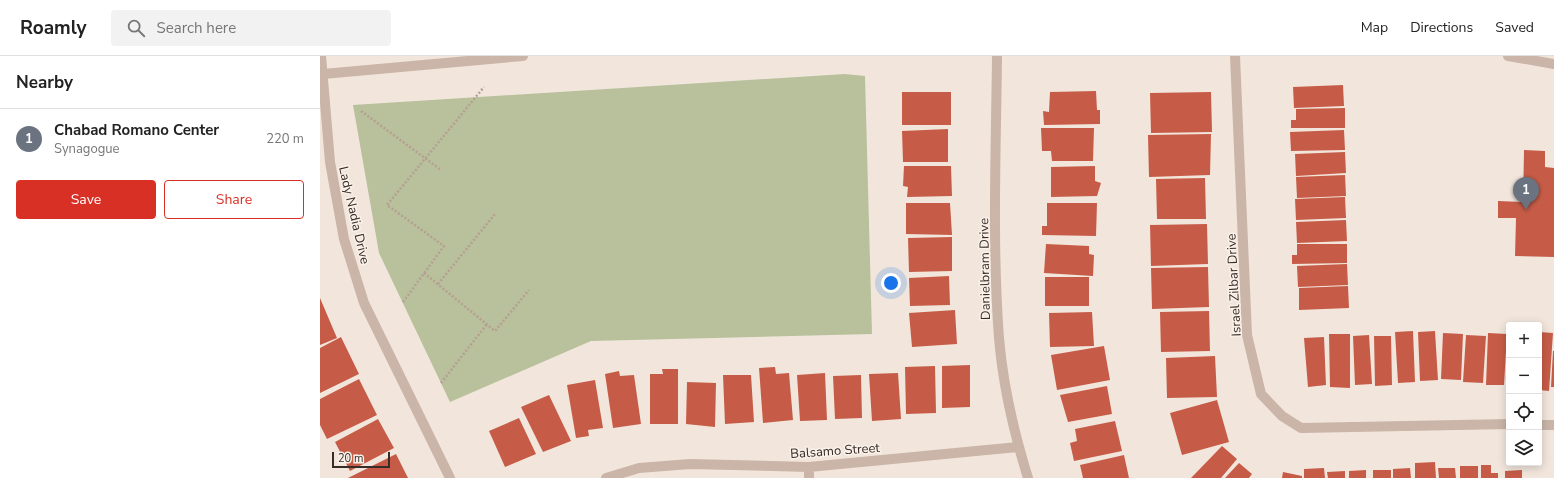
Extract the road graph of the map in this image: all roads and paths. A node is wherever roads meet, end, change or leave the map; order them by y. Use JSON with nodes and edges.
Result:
{"nodes":[{"id":1,"x":321,"y":56,"type":"edge"},
{"id":2,"x":523,"y":56,"type":"edge"},
{"id":3,"x":997,"y":56,"type":"edge"},
{"id":4,"x":1235,"y":56,"type":"edge"},
{"id":5,"x":1508,"y":56,"type":"edge"},
{"id":6,"x":1554,"y":64,"type":"edge"},
{"id":7,"x":323,"y":74,"type":"junction"},
{"id":8,"x":484,"y":87,"type":"dead end"},
{"id":9,"x":360,"y":111,"type":"dead end"},
{"id":10,"x":426,"y":158,"type":"junction"},
{"id":11,"x":441,"y":170,"type":"dead end"},
{"id":12,"x":495,"y":214,"type":"dead end"},
{"id":13,"x":424,"y":273,"type":"junction"},
{"id":14,"x":438,"y":284,"type":"junction"},
{"id":15,"x":529,"y":290,"type":"dead end"},
{"id":16,"x":403,"y":302,"type":"dead end"},
{"id":17,"x":487,"y":324,"type":"junction"},
{"id":18,"x":441,"y":383,"type":"dead end"},
{"id":19,"x":1506,"y":424,"type":"edge"},
{"id":20,"x":1542,"y":424,"type":"edge"},
{"id":21,"x":1554,"y":424,"type":"edge"},
{"id":22,"x":1018,"y":446,"type":"junction"},
{"id":23,"x":809,"y":467,"type":"junction"},
{"id":24,"x":450,"y":478,"type":"edge"},
{"id":25,"x":606,"y":478,"type":"edge"},
{"id":26,"x":809,"y":478,"type":"edge"},
{"id":27,"x":1028,"y":478,"type":"edge"}],
"edges":[{"from":1,"to":7,"type":"street","name":"Lady Nadia Drive"},
{"from":2,"to":7,"type":"street"},
{"from":3,"to":22,"type":"street","name":"Danielbram Drive"},
{"from":4,"to":19,"type":"street","name":"Israel Zilbar Drive"},
{"from":5,"to":6,"type":"street"},
{"from":7,"to":24,"type":"street","name":"Lady Nadia Drive"},
{"from":8,"to":10,"type":"path"},
{"from":9,"to":10,"type":"path"},
{"from":10,"to":11,"type":"path"},
{"from":10,"to":13,"type":"path"},
{"from":12,"to":14,"type":"path"},
{"from":13,"to":14,"type":"path"},
{"from":13,"to":16,"type":"path"},
{"from":14,"to":17,"type":"path"},
{"from":15,"to":17,"type":"path"},
{"from":17,"to":18,"type":"path"},
{"from":20,"to":21,"type":"street"},
{"from":22,"to":23,"type":"street","name":"Balsamo Street"},
{"from":22,"to":27,"type":"street","name":"Danielbram Drive"},
{"from":23,"to":25,"type":"street","name":"Balsamo Street"},
{"from":23,"to":26,"type":"street"}]}
